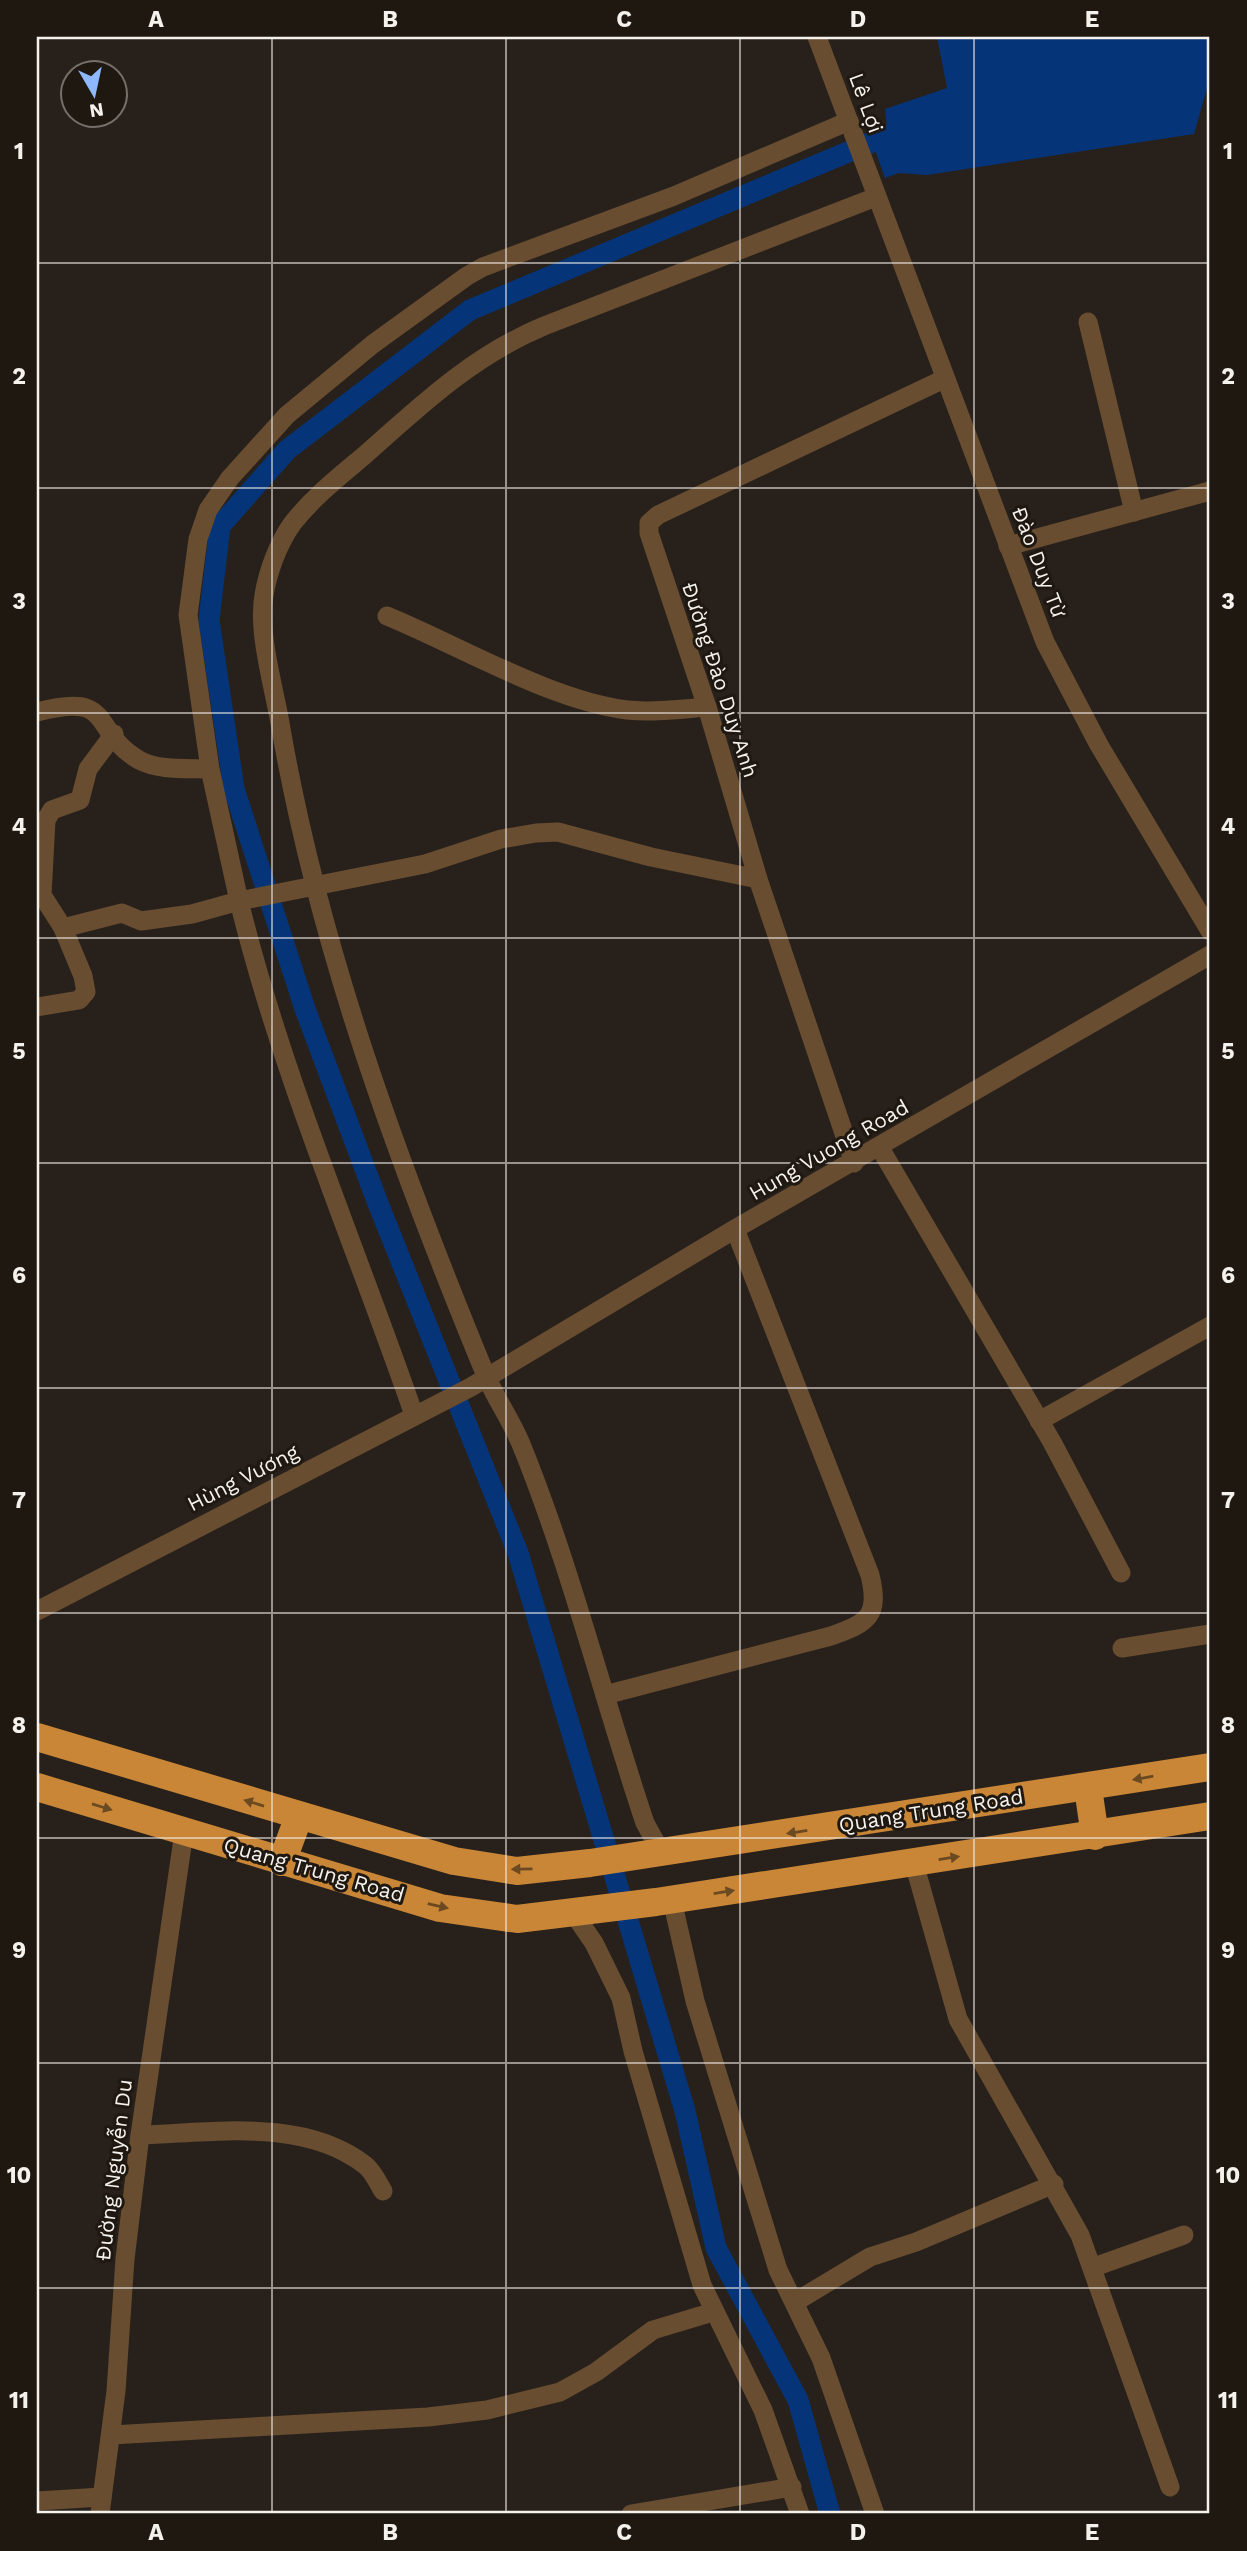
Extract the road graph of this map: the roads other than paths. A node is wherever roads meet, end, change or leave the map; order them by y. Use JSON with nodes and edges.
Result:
{"nodes":[{"id":1,"x":817,"y":37,"type":"edge"},
{"id":2,"x":850,"y":124,"type":"junction"},
{"id":3,"x":874,"y":191,"type":"junction"},
{"id":4,"x":1088,"y":322,"type":"dead end"},
{"id":5,"x":944,"y":379,"type":"junction"},
{"id":6,"x":1210,"y":491,"type":"edge"},
{"id":7,"x":1134,"y":512,"type":"junction"},
{"id":8,"x":1008,"y":545,"type":"junction"},
{"id":9,"x":387,"y":616,"type":"dead end"},
{"id":10,"x":707,"y":707,"type":"junction"},
{"id":11,"x":37,"y":712,"type":"edge"},
{"id":12,"x":114,"y":734,"type":"junction"},
{"id":13,"x":209,"y":769,"type":"junction"},
{"id":14,"x":758,"y":879,"type":"junction"},
{"id":15,"x":311,"y":889,"type":"junction"},
{"id":16,"x":242,"y":901,"type":"junction"},
{"id":17,"x":63,"y":928,"type":"junction"},
{"id":18,"x":1210,"y":931,"type":"edge"},
{"id":19,"x":1210,"y":956,"type":"edge"},
{"id":20,"x":37,"y":1007,"type":"edge"},
{"id":21,"x":880,"y":1148,"type":"junction"},
{"id":22,"x":854,"y":1163,"type":"junction"},
{"id":23,"x":735,"y":1230,"type":"junction"},
{"id":24,"x":1210,"y":1326,"type":"edge"},
{"id":25,"x":479,"y":1383,"type":"junction"},
{"id":26,"x":419,"y":1413,"type":"junction"},
{"id":27,"x":1039,"y":1421,"type":"junction"},
{"id":28,"x":1121,"y":1573,"type":"dead end"},
{"id":29,"x":37,"y":1611,"type":"edge"},
{"id":30,"x":1210,"y":1634,"type":"edge"},
{"id":31,"x":1122,"y":1648,"type":"dead end"},
{"id":32,"x":605,"y":1695,"type":"junction"},
{"id":33,"x":37,"y":1737,"type":"edge"},
{"id":34,"x":1210,"y":1767,"type":"edge"},
{"id":35,"x":37,"y":1787,"type":"edge"},
{"id":36,"x":1088,"y":1788,"type":"junction"},
{"id":37,"x":299,"y":1816,"type":"junction"},
{"id":38,"x":1210,"y":1816,"type":"edge"},
{"id":39,"x":184,"y":1832,"type":"junction"},
{"id":40,"x":1095,"y":1836,"type":"junction"},
{"id":41,"x":656,"y":1853,"type":"junction"},
{"id":42,"x":282,"y":1862,"type":"junction"},
{"id":43,"x":914,"y":1863,"type":"junction"},
{"id":44,"x":664,"y":1901,"type":"junction"},
{"id":45,"x":585,"y":1912,"type":"junction"},
{"id":46,"x":140,"y":2135,"type":"junction"},
{"id":47,"x":1054,"y":2184,"type":"junction"},
{"id":48,"x":383,"y":2191,"type":"dead end"},
{"id":49,"x":1184,"y":2235,"type":"dead end"},
{"id":50,"x":1094,"y":2267,"type":"junction"},
{"id":51,"x":795,"y":2302,"type":"junction"},
{"id":52,"x":713,"y":2312,"type":"junction"},
{"id":53,"x":111,"y":2435,"type":"junction"},
{"id":54,"x":792,"y":2487,"type":"junction"},
{"id":55,"x":1170,"y":2487,"type":"dead end"},
{"id":56,"x":37,"y":2501,"type":"edge"},
{"id":57,"x":101,"y":2505,"type":"edge"},
{"id":58,"x":631,"y":2514,"type":"edge"},
{"id":59,"x":800,"y":2514,"type":"edge"},
{"id":60,"x":875,"y":2514,"type":"edge"}],
"edges":[{"from":1,"to":2,"type":"street","name":"Lê Lợi"},
{"from":2,"to":3,"type":"street","name":"Lê Lợi"},
{"from":2,"to":13,"type":"street"},
{"from":3,"to":5,"type":"street","name":"Đào Duy Từ"},
{"from":3,"to":15,"type":"street"},
{"from":4,"to":7,"type":"street"},
{"from":5,"to":8,"type":"street","name":"Đào Duy Từ"},
{"from":5,"to":10,"type":"street","name":"Đường Đào Duy Anh"},
{"from":6,"to":7,"type":"street"},
{"from":7,"to":8,"type":"street"},
{"from":8,"to":18,"type":"street","name":"Đào Duy Từ"},
{"from":9,"to":10,"type":"street"},
{"from":10,"to":14,"type":"street","name":"Đường Đào Duy Anh"},
{"from":11,"to":12,"type":"street"},
{"from":12,"to":13,"type":"street"},
{"from":12,"to":17,"type":"street"},
{"from":13,"to":16,"type":"street"},
{"from":14,"to":15,"type":"street"},
{"from":14,"to":22,"type":"street","name":"Đường Đào Duy Anh"},
{"from":15,"to":16,"type":"street"},
{"from":15,"to":25,"type":"street"},
{"from":16,"to":17,"type":"street"},
{"from":16,"to":26,"type":"street"},
{"from":17,"to":20,"type":"street"},
{"from":19,"to":21,"type":"street","name":"Hung Vuong Road"},
{"from":21,"to":22,"type":"street","name":"Hung Vuong Road"},
{"from":21,"to":27,"type":"street"},
{"from":22,"to":23,"type":"street","name":"Hung Vuong Road"},
{"from":23,"to":25,"type":"street","name":"Hung Vuong Road"},
{"from":23,"to":32,"type":"street"},
{"from":24,"to":27,"type":"street"},
{"from":25,"to":26,"type":"street","name":"Hùng Vương"},
{"from":25,"to":32,"type":"street"},
{"from":26,"to":29,"type":"street","name":"Hùng Vương"},
{"from":27,"to":28,"type":"street"},
{"from":30,"to":31,"type":"street"},
{"from":32,"to":41,"type":"street"},
{"from":37,"to":33,"type":"highway","one_way":true},
{"from":34,"to":36,"type":"highway","name":"Quang Trung Road","one_way":true},
{"from":35,"to":39,"type":"highway","name":"Quang Trung Road","one_way":true},
{"from":36,"to":40,"type":"highway"},
{"from":36,"to":41,"type":"highway","name":"Quang Trung Road","one_way":true},
{"from":41,"to":37,"type":"highway","name":"Quang Trung Road","one_way":true},
{"from":37,"to":42,"type":"highway"},
{"from":38,"to":40,"type":"highway"},
{"from":39,"to":42,"type":"highway","name":"Quang Trung Road"},
{"from":39,"to":46,"type":"street","name":"Đường Nguyễn Du"},
{"from":43,"to":40,"type":"highway","one_way":true},
{"from":42,"to":45,"type":"highway","name":"Quang Trung Road","one_way":true},
{"from":44,"to":43,"type":"highway","one_way":true},
{"from":43,"to":47,"type":"street"},
{"from":44,"to":45,"type":"highway","name":"Quang Trung Road"},
{"from":44,"to":51,"type":"street"},
{"from":45,"to":52,"type":"street"},
{"from":46,"to":48,"type":"street"},
{"from":46,"to":53,"type":"street","name":"Đường Nguyễn Du"},
{"from":47,"to":50,"type":"street"},
{"from":47,"to":51,"type":"street"},
{"from":49,"to":50,"type":"street"},
{"from":50,"to":55,"type":"street"},
{"from":51,"to":60,"type":"street"},
{"from":52,"to":53,"type":"street"},
{"from":52,"to":54,"type":"street"},
{"from":53,"to":57,"type":"street","name":"Đường Nguyễn Du"},
{"from":54,"to":58,"type":"street"},
{"from":54,"to":59,"type":"street"},
{"from":56,"to":57,"type":"street"}]}
